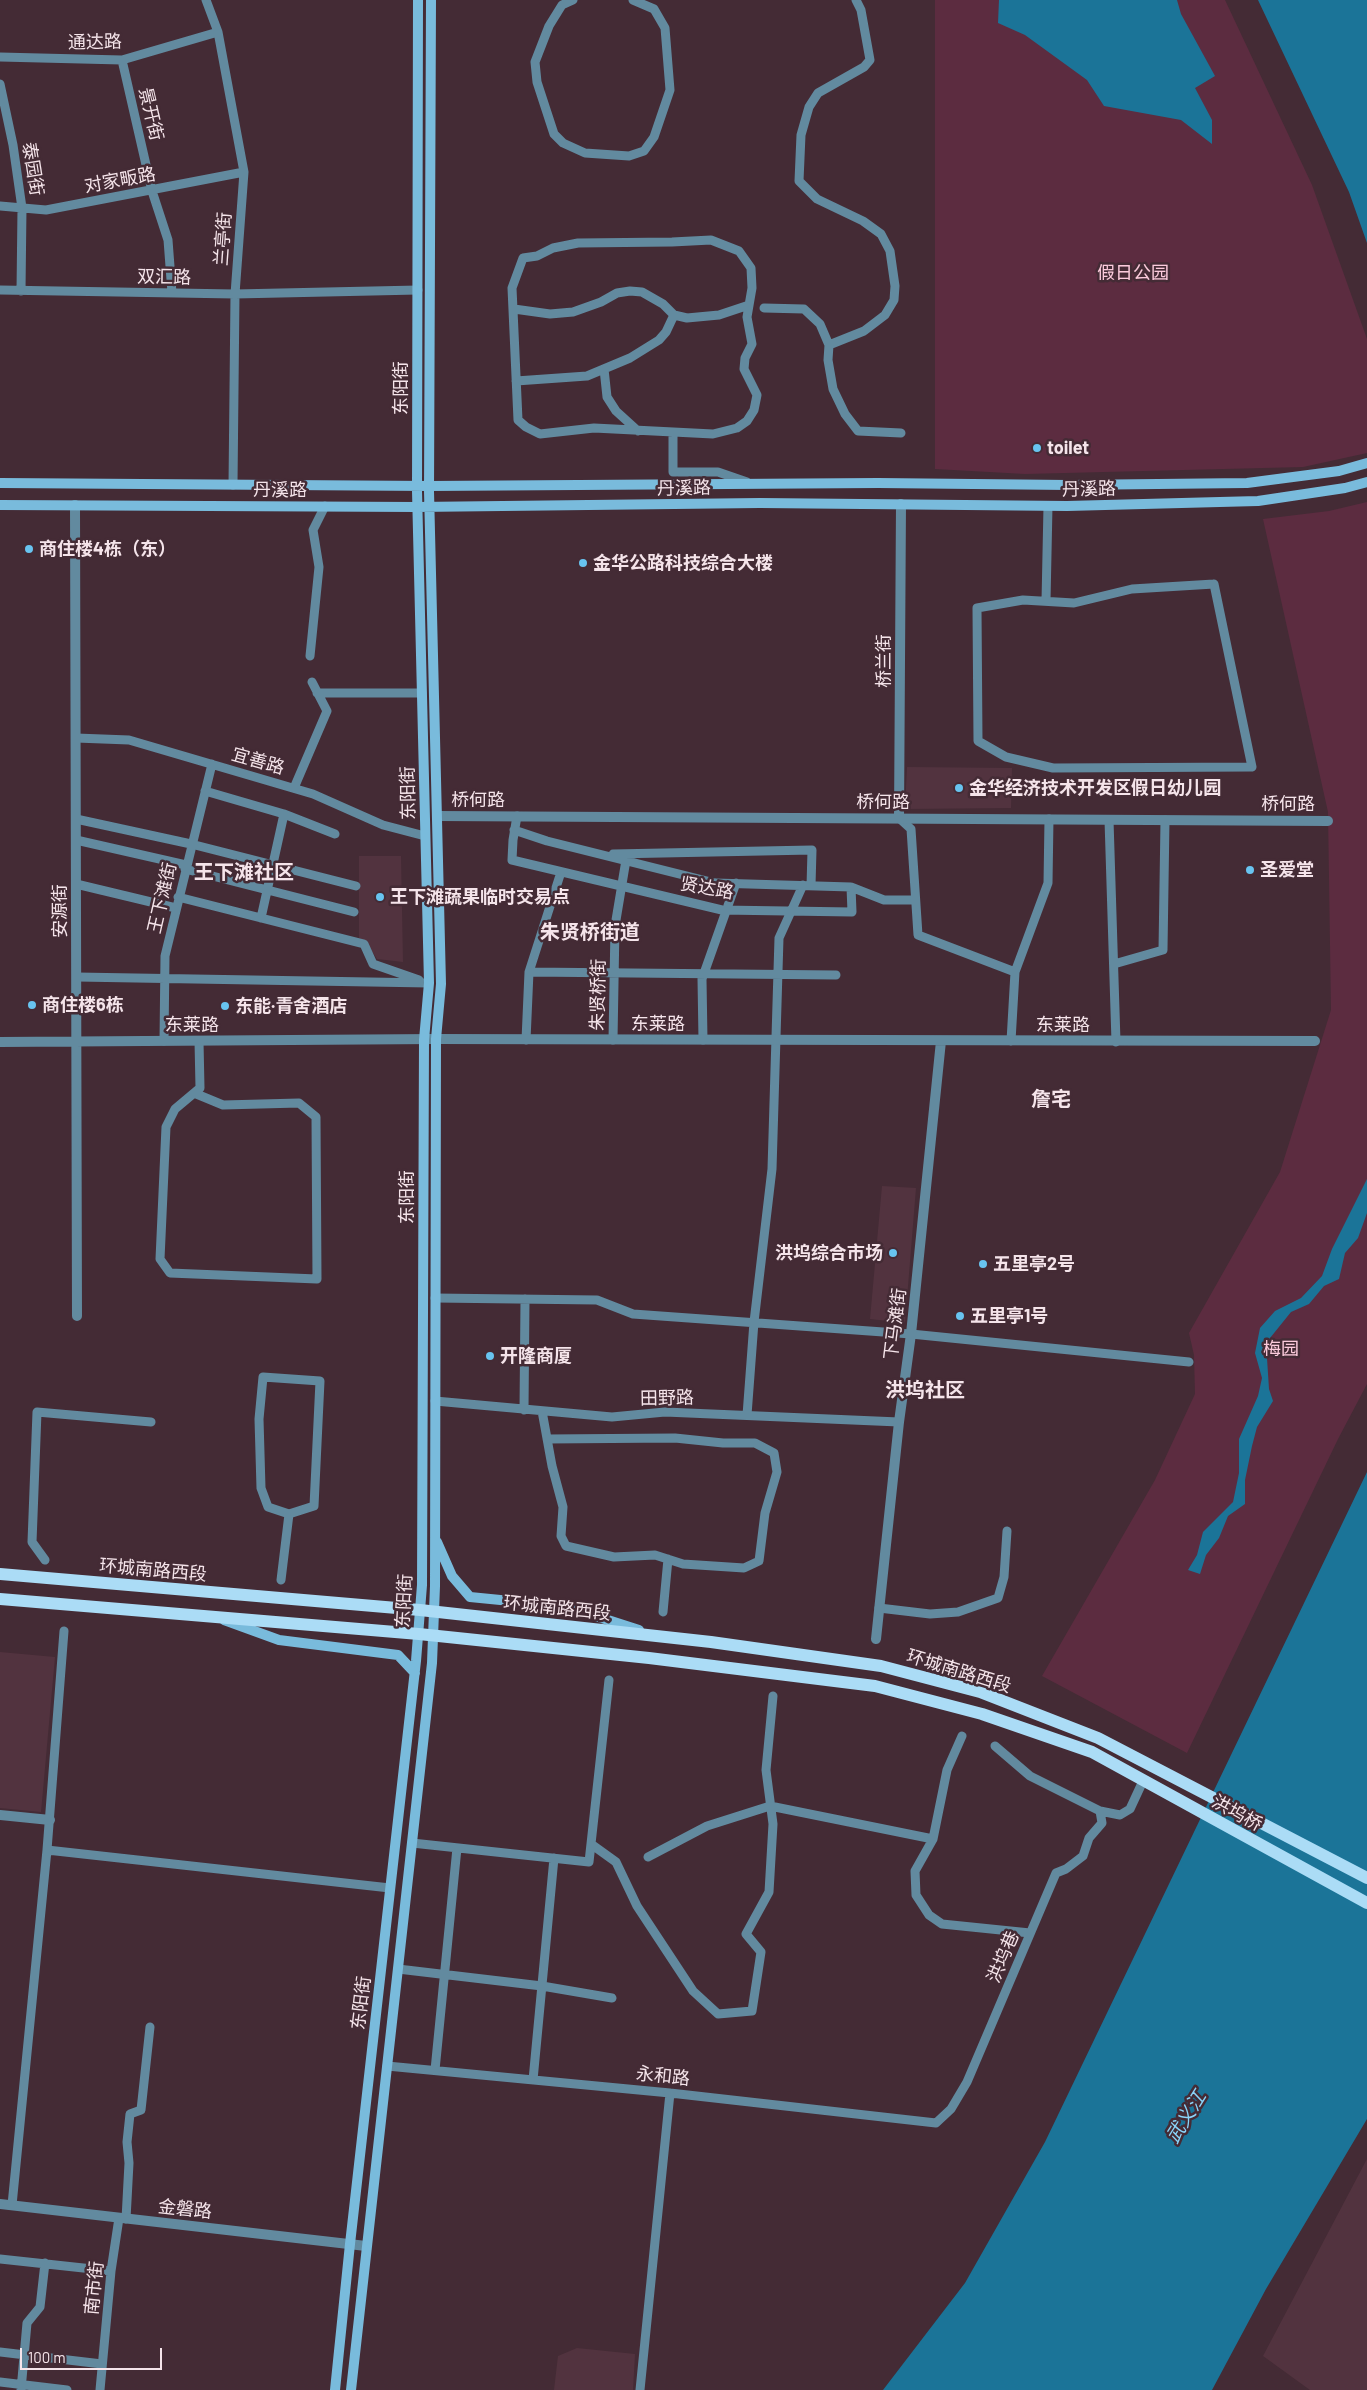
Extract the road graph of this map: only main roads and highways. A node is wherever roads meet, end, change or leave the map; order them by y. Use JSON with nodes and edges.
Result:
{"nodes":[{"id":1,"x":418,"y":0,"type":"edge"},
{"id":2,"x":431,"y":0,"type":"edge"},
{"id":3,"x":1367,"y":463,"type":"edge"},
{"id":4,"x":1367,"y":482,"type":"edge"},
{"id":5,"x":0,"y":483,"type":"edge"},
{"id":6,"x":417,"y":485,"type":"junction"},
{"id":7,"x":429,"y":486,"type":"junction"},
{"id":8,"x":0,"y":505,"type":"edge"},
{"id":9,"x":417,"y":507,"type":"junction"},
{"id":10,"x":430,"y":507,"type":"junction"},
{"id":11,"x":435,"y":1539,"type":"junction"},
{"id":12,"x":0,"y":1574,"type":"edge"},
{"id":13,"x":0,"y":1599,"type":"edge"},
{"id":14,"x":420,"y":1610,"type":"junction"},
{"id":15,"x":434,"y":1612,"type":"junction"},
{"id":16,"x":213,"y":1617,"type":"junction"},
{"id":17,"x":418,"y":1634,"type":"junction"},
{"id":18,"x":433,"y":1637,"type":"junction"},
{"id":19,"x":659,"y":1637,"type":"junction"},
{"id":20,"x":415,"y":1673,"type":"junction"},
{"id":21,"x":1098,"y":1738,"type":"joint"},
{"id":22,"x":1092,"y":1752,"type":"joint"},
{"id":23,"x":1367,"y":1878,"type":"edge"},
{"id":24,"x":1367,"y":1903,"type":"edge"},
{"id":25,"x":336,"y":2390,"type":"edge"},
{"id":26,"x":351,"y":2390,"type":"edge"}],
"edges":[{"from":1,"to":6,"type":"main road","name":"东阳街"},
{"from":2,"to":7,"type":"main road","name":"东阳街"},
{"from":3,"to":7,"type":"main road","name":"丹溪路"},
{"from":4,"to":10,"type":"main road","name":"丹溪路"},
{"from":5,"to":6,"type":"main road","name":"丹溪路"},
{"from":6,"to":7,"type":"main road","name":"丹溪路"},
{"from":6,"to":9,"type":"main road","name":"东阳街"},
{"from":7,"to":10,"type":"main road","name":"东阳街"},
{"from":8,"to":9,"type":"main road","name":"丹溪路"},
{"from":9,"to":10,"type":"main road","name":"丹溪路"},
{"from":9,"to":14,"type":"main road","name":"东阳街"},
{"from":10,"to":11,"type":"main road","name":"东阳街"},
{"from":11,"to":15,"type":"main road","name":"东阳街"},
{"from":11,"to":19,"type":"main road"},
{"from":12,"to":14,"type":"main road","name":"环城南路西段"},
{"from":13,"to":16,"type":"main road","name":"环城南路西段"},
{"from":14,"to":15,"type":"main road","name":"环城南路西段"},
{"from":14,"to":17,"type":"main road","name":"东阳街"},
{"from":15,"to":18,"type":"main road","name":"东阳街"},
{"from":15,"to":19,"type":"main road","name":"环城南路西段"},
{"from":16,"to":17,"type":"main road","name":"环城南路西段"},
{"from":16,"to":20,"type":"main road"},
{"from":17,"to":18,"type":"main road","name":"环城南路西段"},
{"from":17,"to":20,"type":"main road","name":"东阳街"},
{"from":18,"to":22,"type":"main road","name":"环城南路西段"},
{"from":18,"to":26,"type":"main road","name":"东阳街"},
{"from":19,"to":21,"type":"main road","name":"环城南路西段"},
{"from":20,"to":25,"type":"main road","name":"东阳街"},
{"from":21,"to":23,"type":"main road","name":"洪坞桥"},
{"from":22,"to":24,"type":"main road","name":"洪坞桥"}]}
